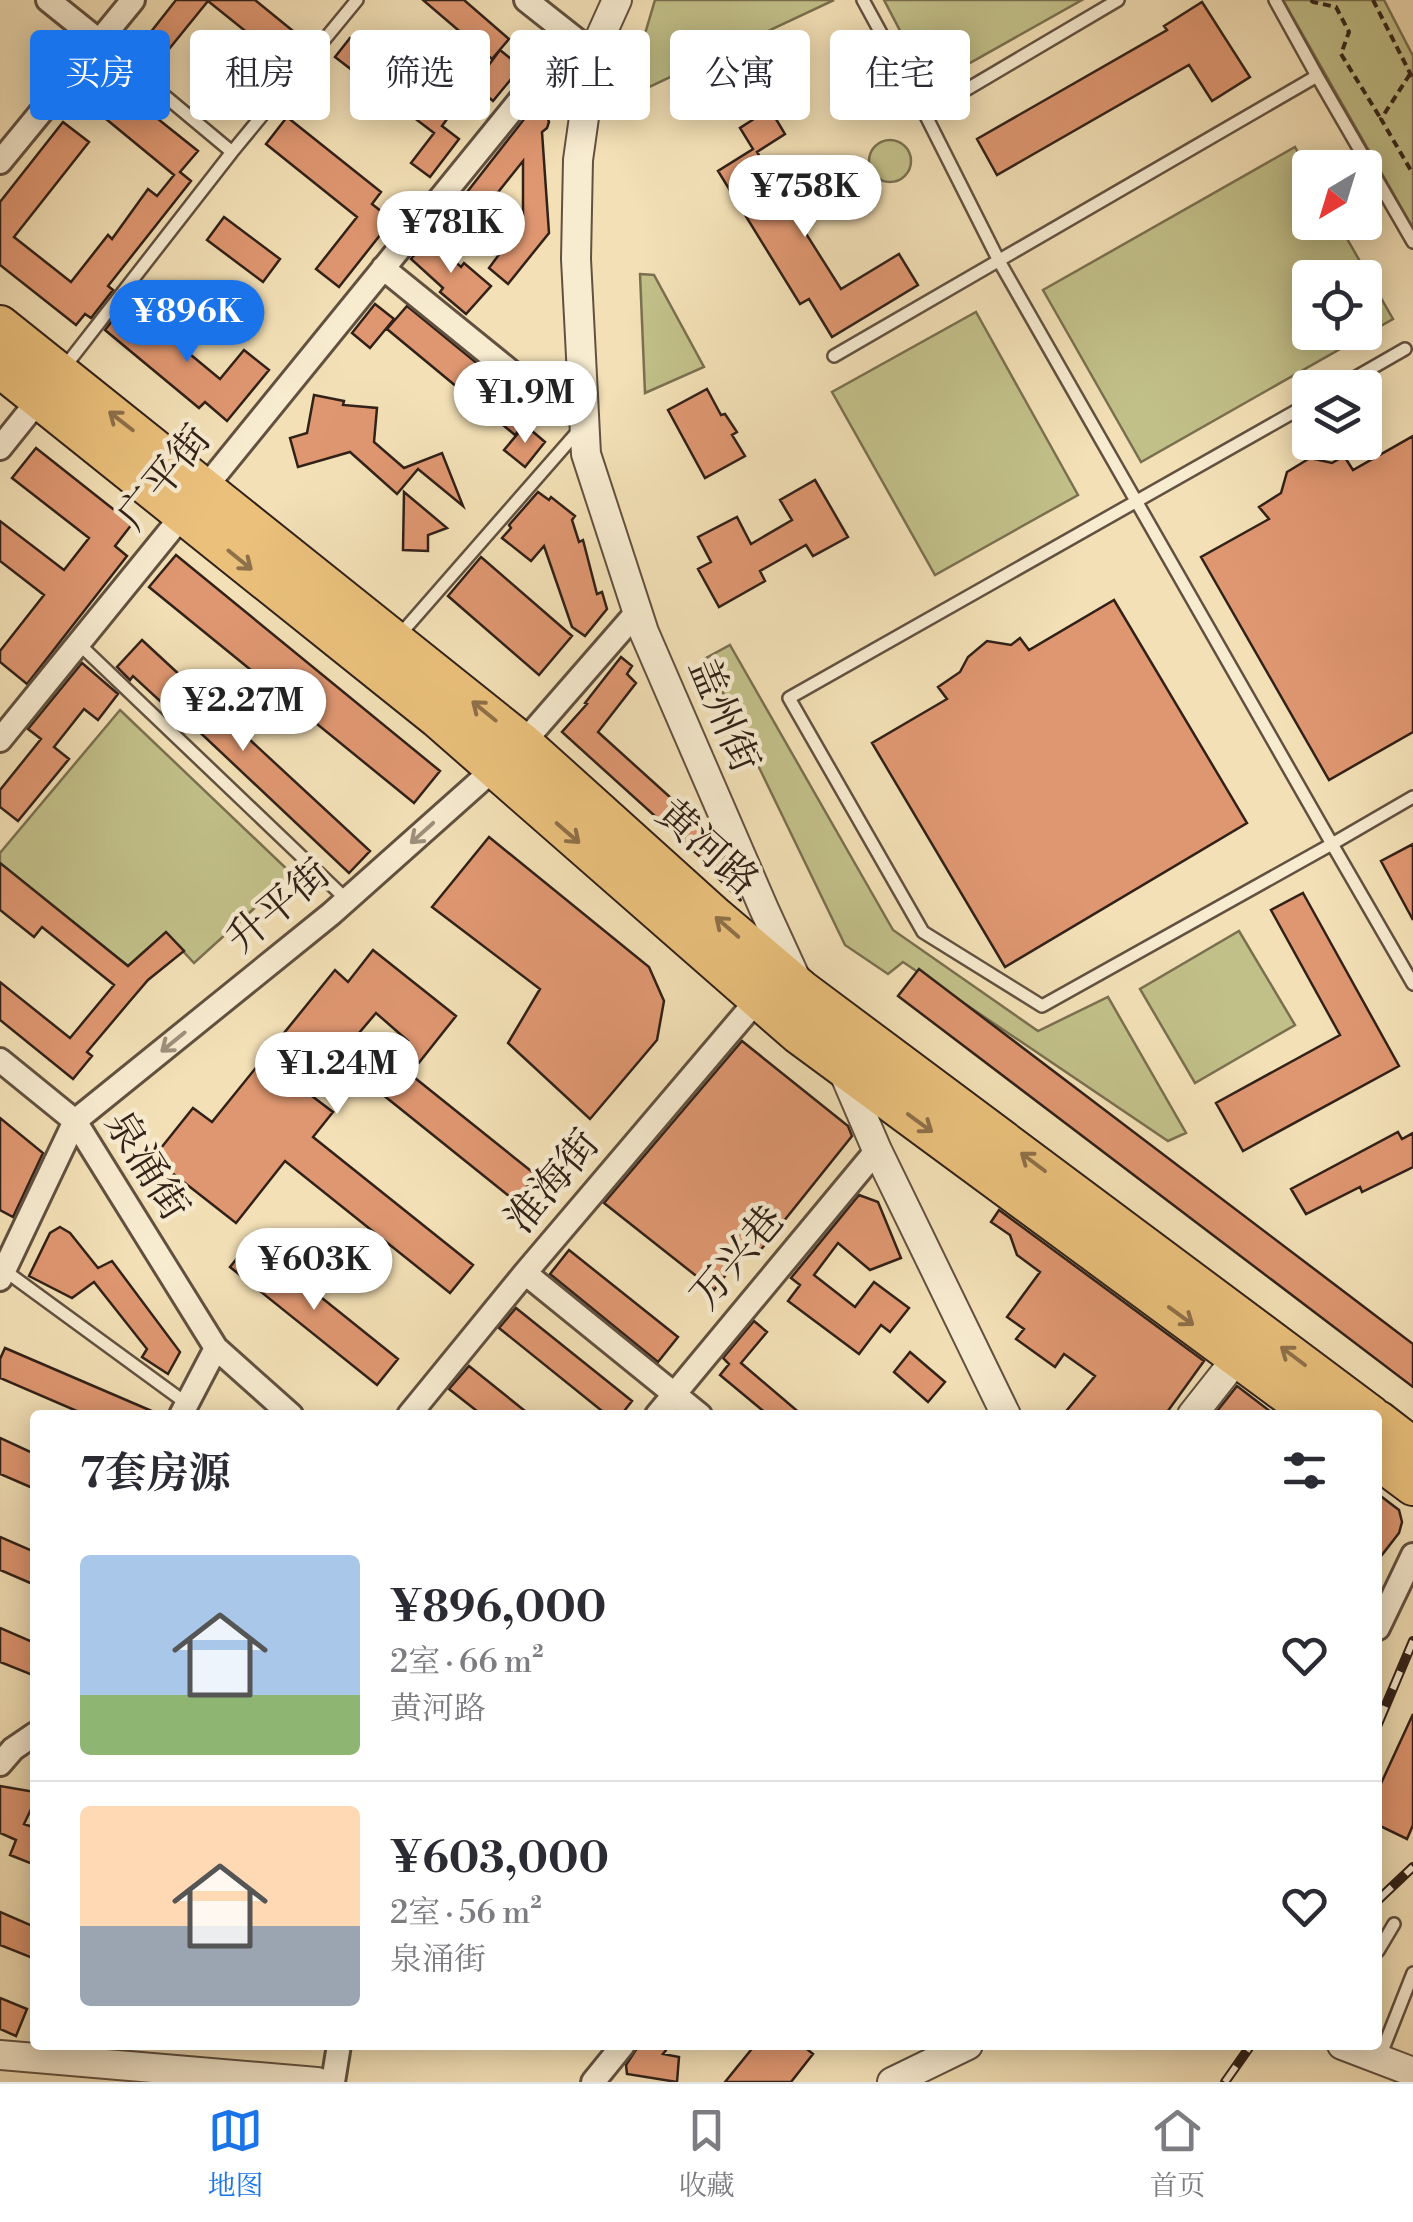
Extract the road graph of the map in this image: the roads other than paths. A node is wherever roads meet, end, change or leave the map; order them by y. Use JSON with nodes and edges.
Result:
{"nodes":[{"id":1,"x":48,"y":0,"type":"edge"},
{"id":2,"x":133,"y":0,"type":"edge"},
{"id":3,"x":357,"y":0,"type":"edge"},
{"id":4,"x":526,"y":0,"type":"edge"},
{"id":5,"x":617,"y":0,"type":"edge"},
{"id":6,"x":863,"y":0,"type":"edge"},
{"id":7,"x":1118,"y":0,"type":"edge"},
{"id":8,"x":1274,"y":0,"type":"edge"},
{"id":9,"x":85,"y":30,"type":"edge"},
{"id":10,"x":108,"y":30,"type":"edge"},
{"id":11,"x":564,"y":30,"type":"edge"},
{"id":12,"x":603,"y":30,"type":"edge"},
{"id":13,"x":879,"y":30,"type":"edge"},
{"id":14,"x":1317,"y":76,"type":"junction"},
{"id":15,"x":970,"y":87,"type":"edge"},
{"id":16,"x":170,"y":100,"type":"edge"},
{"id":17,"x":510,"y":112,"type":"edge"},
{"id":18,"x":34,"y":120,"type":"edge"},
{"id":19,"x":584,"y":120,"type":"edge"},
{"id":20,"x":928,"y":120,"type":"edge"},
{"id":21,"x":232,"y":152,"type":"junction"},
{"id":22,"x":0,"y":162,"type":"edge"},
{"id":23,"x":1413,"y":242,"type":"edge"},
{"id":24,"x":999,"y":260,"type":"junction"},
{"id":25,"x":383,"y":268,"type":"junction"},
{"id":26,"x":0,"y":326,"type":"edge"},
{"id":27,"x":1405,"y":349,"type":"dead end"},
{"id":28,"x":834,"y":356,"type":"dead end"},
{"id":29,"x":0,"y":368,"type":"edge"},
{"id":30,"x":1368,"y":370,"type":"edge"},
{"id":31,"x":50,"y":386,"type":"junction"},
{"id":32,"x":584,"y":411,"type":"junction"},
{"id":33,"x":1292,"y":413,"type":"edge"},
{"id":34,"x":0,"y":448,"type":"edge"},
{"id":35,"x":195,"y":501,"type":"junction"},
{"id":36,"x":1136,"y":501,"type":"junction"},
{"id":37,"x":638,"y":611,"type":"junction"},
{"id":38,"x":396,"y":639,"type":"junction"},
{"id":39,"x":78,"y":643,"type":"junction"},
{"id":40,"x":8,"y":712,"type":"edge"},
{"id":41,"x":0,"y":740,"type":"edge"},
{"id":42,"x":524,"y":743,"type":"junction"},
{"id":43,"x":495,"y":768,"type":"junction"},
{"id":44,"x":1413,"y":796,"type":"edge"},
{"id":45,"x":1332,"y":844,"type":"junction"},
{"id":46,"x":347,"y":900,"type":"junction"},
{"id":47,"x":1413,"y":984,"type":"edge"},
{"id":48,"x":802,"y":990,"type":"junction"},
{"id":49,"x":757,"y":1000,"type":"junction"},
{"id":50,"x":0,"y":1060,"type":"edge"},
{"id":51,"x":841,"y":1066,"type":"junction"},
{"id":52,"x":75,"y":1121,"type":"junction"},
{"id":53,"x":877,"y":1150,"type":"junction"},
{"id":54,"x":2,"y":1274,"type":"edge"},
{"id":55,"x":525,"y":1274,"type":"junction"},
{"id":56,"x":216,"y":1348,"type":"junction"},
{"id":57,"x":1237,"y":1358,"type":"junction"},
{"id":58,"x":674,"y":1394,"type":"junction"},
{"id":59,"x":184,"y":1409,"type":"edge"},
{"id":60,"x":286,"y":1410,"type":"edge"},
{"id":61,"x":413,"y":1410,"type":"edge"},
{"id":62,"x":661,"y":1410,"type":"edge"},
{"id":63,"x":694,"y":1410,"type":"edge"},
{"id":64,"x":1004,"y":1410,"type":"edge"},
{"id":65,"x":1196,"y":1410,"type":"edge"},
{"id":66,"x":1308,"y":1410,"type":"edge"},
{"id":67,"x":1364,"y":1410,"type":"edge"},
{"id":68,"x":1382,"y":1423,"type":"edge"},
{"id":69,"x":1413,"y":1447,"type":"edge"},
{"id":70,"x":1382,"y":1463,"type":"edge"},
{"id":71,"x":1413,"y":1486,"type":"edge"},
{"id":72,"x":1413,"y":1555,"type":"edge"},
{"id":73,"x":1382,"y":1620,"type":"edge"},
{"id":74,"x":30,"y":1737,"type":"edge"},
{"id":75,"x":4,"y":1751,"type":"edge"},
{"id":76,"x":30,"y":1760,"type":"edge"},
{"id":77,"x":1394,"y":1924,"type":"dead end"},
{"id":78,"x":1382,"y":1944,"type":"edge"},
{"id":79,"x":1413,"y":1973,"type":"edge"},
{"id":80,"x":338,"y":2050,"type":"edge"},
{"id":81,"x":619,"y":2050,"type":"edge"},
{"id":82,"x":958,"y":2050,"type":"edge"},
{"id":83,"x":1356,"y":2050,"type":"edge"},
{"id":84,"x":0,"y":2055,"type":"edge"},
{"id":85,"x":1379,"y":2059,"type":"junction"},
{"id":86,"x":1413,"y":2072,"type":"edge"},
{"id":87,"x":316,"y":2082,"type":"edge"},
{"id":88,"x":333,"y":2082,"type":"edge"},
{"id":89,"x":593,"y":2082,"type":"edge"},
{"id":90,"x":892,"y":2082,"type":"edge"}],
"edges":[{"from":1,"to":9,"type":"street"},
{"from":2,"to":10,"type":"street"},
{"from":3,"to":21,"type":"lane"},
{"from":4,"to":11,"type":"street"},
{"from":5,"to":12,"type":"street","name":"盖州街"},
{"from":6,"to":13,"type":"lane"},
{"from":7,"to":15,"type":"lane"},
{"from":8,"to":14,"type":"lane"},
{"from":14,"to":23,"type":"lane"},
{"from":14,"to":24,"type":"lane"},
{"from":16,"to":21,"type":"lane"},
{"from":17,"to":25,"type":"street","name":"广平街"},
{"from":18,"to":22,"type":"street"},
{"from":19,"to":32,"type":"street","name":"盖州街"},
{"from":20,"to":24,"type":"lane"},
{"from":21,"to":31,"type":"lane"},
{"from":24,"to":28,"type":"lane"},
{"from":24,"to":36,"type":"lane"},
{"from":25,"to":32,"type":"street"},
{"from":25,"to":35,"type":"street","name":"广平街"},
{"from":26,"to":31,"type":"main road","name":"黄河路"},
{"from":27,"to":30,"type":"lane"},
{"from":29,"to":31,"type":"main road","name":"黄河路"},
{"from":31,"to":34,"type":"street"},
{"from":31,"to":35,"type":"main road","name":"黄河路"},
{"from":32,"to":37,"type":"street","name":"盖州街"},
{"from":32,"to":38,"type":"lane"},
{"from":33,"to":36,"type":"lane"},
{"from":35,"to":38,"type":"main road","name":"黄河路"},
{"from":35,"to":39,"type":"street","name":"广平街"},
{"from":35,"to":43,"type":"main road","name":"黄河路","one_way":true},
{"from":36,"to":45,"type":"lane"},
{"from":36,"to":45,"type":"lane"},
{"from":37,"to":42,"type":"street","name":"升平街"},
{"from":37,"to":48,"type":"street","name":"盖州街"},
{"from":42,"to":38,"type":"main road","name":"黄河路","one_way":true},
{"from":39,"to":40,"type":"street","name":"广平街"},
{"from":39,"to":46,"type":"lane"},
{"from":40,"to":41,"type":"street","name":"广平街"},
{"from":42,"to":43,"type":"street","name":"升平街"},
{"from":48,"to":42,"type":"main road","name":"黄河路","one_way":true},
{"from":43,"to":46,"type":"street","name":"升平街","one_way":true},
{"from":43,"to":49,"type":"main road","name":"黄河路","one_way":true},
{"from":44,"to":45,"type":"lane"},
{"from":45,"to":47,"type":"lane"},
{"from":46,"to":52,"type":"street","name":"升平街","one_way":true},
{"from":48,"to":51,"type":"street","name":"盖州街"},
{"from":67,"to":48,"type":"main road","name":"黄河路","one_way":true},
{"from":49,"to":51,"type":"main road","name":"黄河路"},
{"from":49,"to":55,"type":"street","name":"淮海街"},
{"from":50,"to":52,"type":"street","name":"泉涌街"},
{"from":51,"to":53,"type":"street","name":"盖州街"},
{"from":51,"to":57,"type":"main road","name":"黄河路","one_way":true},
{"from":52,"to":54,"type":"street","name":"升平街"},
{"from":52,"to":56,"type":"street","name":"泉涌街"},
{"from":53,"to":58,"type":"street","name":"万兴巷"},
{"from":53,"to":64,"type":"street","name":"盖州街"},
{"from":54,"to":59,"type":"lane"},
{"from":55,"to":58,"type":"street"},
{"from":55,"to":61,"type":"street","name":"淮海街"},
{"from":56,"to":59,"type":"street"},
{"from":56,"to":60,"type":"street","name":"泉涌街"},
{"from":57,"to":65,"type":"street"},
{"from":57,"to":66,"type":"main road","name":"黄河路"},
{"from":58,"to":62,"type":"street","name":"万兴巷"},
{"from":58,"to":63,"type":"street"},
{"from":68,"to":69,"type":"main road"},
{"from":70,"to":71,"type":"main road"},
{"from":72,"to":73,"type":"street"},
{"from":74,"to":75,"type":"street"},
{"from":75,"to":76,"type":"street"},
{"from":77,"to":78,"type":"lane"},
{"from":79,"to":85,"type":"lane"},
{"from":80,"to":88,"type":"street"},
{"from":81,"to":89,"type":"street"},
{"from":82,"to":90,"type":"street"},
{"from":83,"to":85,"type":"street"},
{"from":84,"to":87,"type":"street"},
{"from":85,"to":86,"type":"street"}]}
